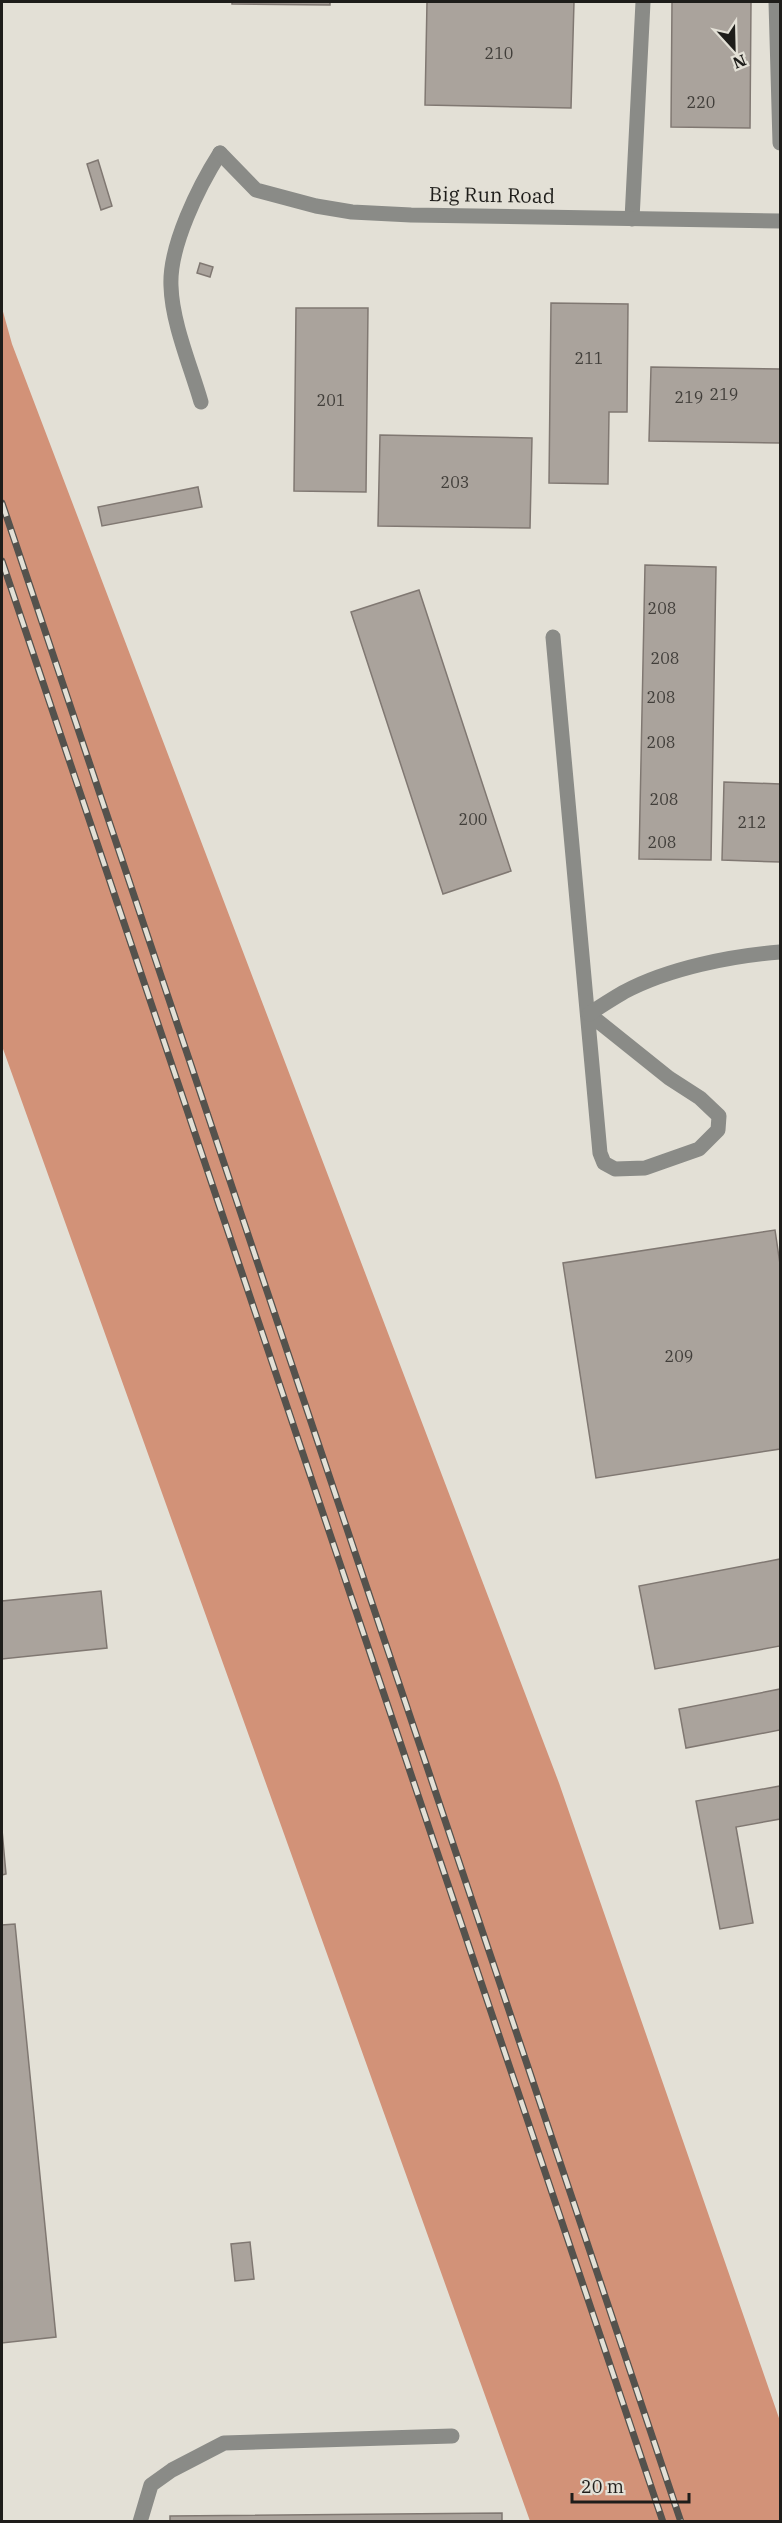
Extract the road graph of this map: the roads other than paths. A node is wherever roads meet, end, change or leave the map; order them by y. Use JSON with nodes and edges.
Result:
{"nodes":[{"id":1,"x":643,"y":2,"type":"edge"},
{"id":2,"x":776,"y":2,"type":"edge"},
{"id":3,"x":780,"y":143,"type":"edge"},
{"id":4,"x":632,"y":219,"type":"junction"},
{"id":5,"x":780,"y":221,"type":"edge"},
{"id":6,"x":201,"y":402,"type":"dead end"},
{"id":7,"x":553,"y":637,"type":"dead end"},
{"id":8,"x":780,"y":952,"type":"edge"},
{"id":9,"x":589,"y":1014,"type":"junction"},
{"id":10,"x":452,"y":2436,"type":"dead end"},
{"id":11,"x":140,"y":2522,"type":"edge"}],
"edges":[{"from":1,"to":4,"type":"street"},
{"from":2,"to":3,"type":"street"},
{"from":4,"to":5,"type":"street","name":"Big Run Road"},
{"from":4,"to":6,"type":"street","name":"Big Run Road"},
{"from":7,"to":9,"type":"street"},
{"from":8,"to":9,"type":"street"},
{"from":9,"to":9,"type":"street"},
{"from":10,"to":11,"type":"street"}]}
